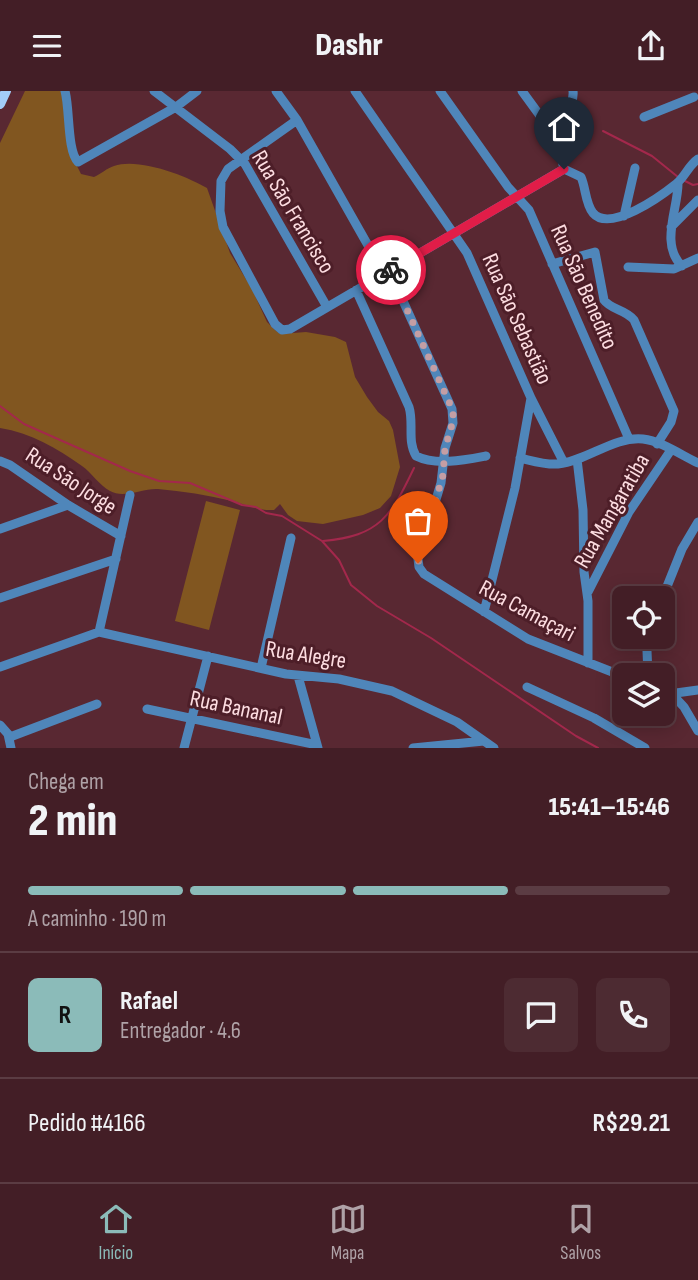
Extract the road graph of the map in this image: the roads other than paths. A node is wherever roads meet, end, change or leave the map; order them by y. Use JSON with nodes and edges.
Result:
{"nodes":[{"id":1,"x":6,"y":91,"type":"edge"},
{"id":2,"x":65,"y":91,"type":"edge"},
{"id":3,"x":153,"y":91,"type":"edge"},
{"id":4,"x":197,"y":91,"type":"edge"},
{"id":5,"x":276,"y":91,"type":"edge"},
{"id":6,"x":355,"y":91,"type":"edge"},
{"id":7,"x":440,"y":91,"type":"edge"},
{"id":8,"x":522,"y":91,"type":"edge"},
{"id":9,"x":573,"y":91,"type":"edge"},
{"id":10,"x":694,"y":98,"type":"edge"},
{"id":11,"x":0,"y":104,"type":"edge"},
{"id":12,"x":176,"y":107,"type":"junction"},
{"id":13,"x":644,"y":117,"type":"dead end"},
{"id":14,"x":298,"y":120,"type":"junction"},
{"id":15,"x":557,"y":139,"type":"junction"},
{"id":16,"x":241,"y":159,"type":"junction"},
{"id":17,"x":698,"y":159,"type":"edge"},
{"id":18,"x":635,"y":168,"type":"dead end"},
{"id":19,"x":564,"y":169,"type":"junction"},
{"id":20,"x":678,"y":183,"type":"junction"},
{"id":21,"x":518,"y":197,"type":"junction"},
{"id":22,"x":698,"y":200,"type":"edge"},
{"id":23,"x":624,"y":216,"type":"junction"},
{"id":24,"x":671,"y":227,"type":"junction"},
{"id":25,"x":454,"y":233,"type":"junction"},
{"id":26,"x":697,"y":260,"type":"edge"},
{"id":27,"x":552,"y":264,"type":"junction"},
{"id":28,"x":682,"y":266,"type":"junction"},
{"id":29,"x":628,"y":267,"type":"dead end"},
{"id":30,"x":386,"y":272,"type":"junction"},
{"id":31,"x":356,"y":291,"type":"junction"},
{"id":32,"x":327,"y":307,"type":"junction"},
{"id":33,"x":531,"y":398,"type":"junction"},
{"id":34,"x":629,"y":439,"type":"junction"},
{"id":35,"x":657,"y":444,"type":"junction"},
{"id":36,"x":671,"y":450,"type":"junction"},
{"id":37,"x":486,"y":456,"type":"dead end"},
{"id":38,"x":520,"y":458,"type":"junction"},
{"id":39,"x":577,"y":459,"type":"junction"},
{"id":40,"x":0,"y":461,"type":"edge"},
{"id":41,"x":444,"y":461,"type":"junction"},
{"id":42,"x":564,"y":463,"type":"junction"},
{"id":43,"x":698,"y":463,"type":"edge"},
{"id":44,"x":130,"y":495,"type":"dead end"},
{"id":45,"x":68,"y":505,"type":"junction"},
{"id":46,"x":698,"y":522,"type":"edge"},
{"id":47,"x":0,"y":529,"type":"edge"},
{"id":48,"x":121,"y":536,"type":"junction"},
{"id":49,"x":291,"y":538,"type":"dead end"},
{"id":50,"x":116,"y":559,"type":"junction"},
{"id":51,"x":667,"y":586,"type":"edge"},
{"id":52,"x":587,"y":592,"type":"junction"},
{"id":53,"x":0,"y":598,"type":"edge"},
{"id":54,"x":484,"y":612,"type":"junction"},
{"id":55,"x":99,"y":632,"type":"junction"},
{"id":56,"x":208,"y":656,"type":"junction"},
{"id":57,"x":588,"y":663,"type":"junction"},
{"id":58,"x":0,"y":667,"type":"edge"},
{"id":59,"x":261,"y":668,"type":"junction"},
{"id":60,"x":612,"y":672,"type":"edge"},
{"id":61,"x":298,"y":676,"type":"junction"},
{"id":62,"x":527,"y":687,"type":"dead end"},
{"id":63,"x":698,"y":690,"type":"edge"},
{"id":64,"x":675,"y":691,"type":"edge"},
{"id":65,"x":675,"y":699,"type":"edge"},
{"id":66,"x":97,"y":703,"type":"dead end"},
{"id":67,"x":146,"y":709,"type":"dead end"},
{"id":68,"x":193,"y":719,"type":"junction"},
{"id":69,"x":0,"y":725,"type":"edge"},
{"id":70,"x":698,"y":731,"type":"edge"},
{"id":71,"x":10,"y":737,"type":"junction"},
{"id":72,"x":484,"y":741,"type":"junction"},
{"id":73,"x":318,"y":746,"type":"edge"},
{"id":74,"x":11,"y":748,"type":"edge"},
{"id":75,"x":184,"y":748,"type":"edge"},
{"id":76,"x":413,"y":748,"type":"edge"},
{"id":77,"x":494,"y":748,"type":"edge"},
{"id":78,"x":645,"y":748,"type":"edge"}],
"edges":[{"from":1,"to":11,"type":"main road"},
{"from":2,"to":12,"type":"street"},
{"from":3,"to":12,"type":"street","name":"Rua São Francisco"},
{"from":4,"to":12,"type":"street"},
{"from":5,"to":14,"type":"street"},
{"from":6,"to":25,"type":"street","name":"Rua São Sebastião"},
{"from":7,"to":21,"type":"street","name":"Rua São Benedito"},
{"from":8,"to":15,"type":"street"},
{"from":9,"to":15,"type":"street"},
{"from":10,"to":13,"type":"street"},
{"from":12,"to":16,"type":"street","name":"Rua São Francisco"},
{"from":14,"to":16,"type":"street"},
{"from":14,"to":30,"type":"street"},
{"from":15,"to":19,"type":"street"},
{"from":16,"to":32,"type":"street","name":"Rua São Francisco"},
{"from":16,"to":32,"type":"street"},
{"from":17,"to":20,"type":"street"},
{"from":18,"to":23,"type":"street"},
{"from":19,"to":21,"type":"street"},
{"from":19,"to":23,"type":"street"},
{"from":20,"to":23,"type":"street"},
{"from":20,"to":24,"type":"street"},
{"from":21,"to":25,"type":"street"},
{"from":21,"to":27,"type":"street","name":"Rua São Benedito"},
{"from":22,"to":24,"type":"street"},
{"from":24,"to":28,"type":"street"},
{"from":25,"to":30,"type":"street"},
{"from":25,"to":33,"type":"street","name":"Rua São Sebastião"},
{"from":26,"to":28,"type":"street"},
{"from":27,"to":34,"type":"street","name":"Rua São Benedito"},
{"from":27,"to":35,"type":"street"},
{"from":28,"to":29,"type":"street"},
{"from":30,"to":31,"type":"street"},
{"from":30,"to":41,"type":"street"},
{"from":31,"to":32,"type":"street"},
{"from":31,"to":41,"type":"street"},
{"from":33,"to":38,"type":"street"},
{"from":33,"to":42,"type":"street","name":"Rua São Sebastião"},
{"from":34,"to":35,"type":"street"},
{"from":34,"to":39,"type":"street"},
{"from":35,"to":36,"type":"street"},
{"from":36,"to":43,"type":"street"},
{"from":36,"to":52,"type":"street","name":"Rua Mangaratiba"},
{"from":37,"to":41,"type":"street"},
{"from":38,"to":42,"type":"street"},
{"from":38,"to":54,"type":"street"},
{"from":39,"to":42,"type":"street"},
{"from":39,"to":52,"type":"street"},
{"from":40,"to":45,"type":"street","name":"Rua São Jorge"},
{"from":41,"to":54,"type":"street","name":"Rua Camaçari"},
{"from":44,"to":48,"type":"street"},
{"from":45,"to":47,"type":"street"},
{"from":45,"to":48,"type":"street","name":"Rua São Jorge"},
{"from":46,"to":51,"type":"street"},
{"from":48,"to":50,"type":"street"},
{"from":49,"to":59,"type":"street"},
{"from":50,"to":53,"type":"street"},
{"from":50,"to":55,"type":"street"},
{"from":52,"to":57,"type":"street"},
{"from":54,"to":57,"type":"street","name":"Rua Camaçari"},
{"from":55,"to":56,"type":"street","name":"Rua Alegre"},
{"from":55,"to":58,"type":"street"},
{"from":56,"to":59,"type":"street","name":"Rua Alegre"},
{"from":56,"to":68,"type":"street"},
{"from":57,"to":60,"type":"street","name":"Rua Camaçari"},
{"from":59,"to":61,"type":"street","name":"Rua Alegre"},
{"from":61,"to":72,"type":"street","name":"Rua Alegre"},
{"from":61,"to":73,"type":"street"},
{"from":62,"to":78,"type":"street"},
{"from":63,"to":64,"type":"street"},
{"from":65,"to":70,"type":"street"},
{"from":66,"to":71,"type":"street"},
{"from":67,"to":68,"type":"street","name":"Rua Bananal"},
{"from":68,"to":73,"type":"street","name":"Rua Bananal"},
{"from":68,"to":75,"type":"street"},
{"from":69,"to":71,"type":"street"},
{"from":71,"to":74,"type":"street"},
{"from":72,"to":76,"type":"street"},
{"from":72,"to":77,"type":"street","name":"Rua Alegre"}]}
